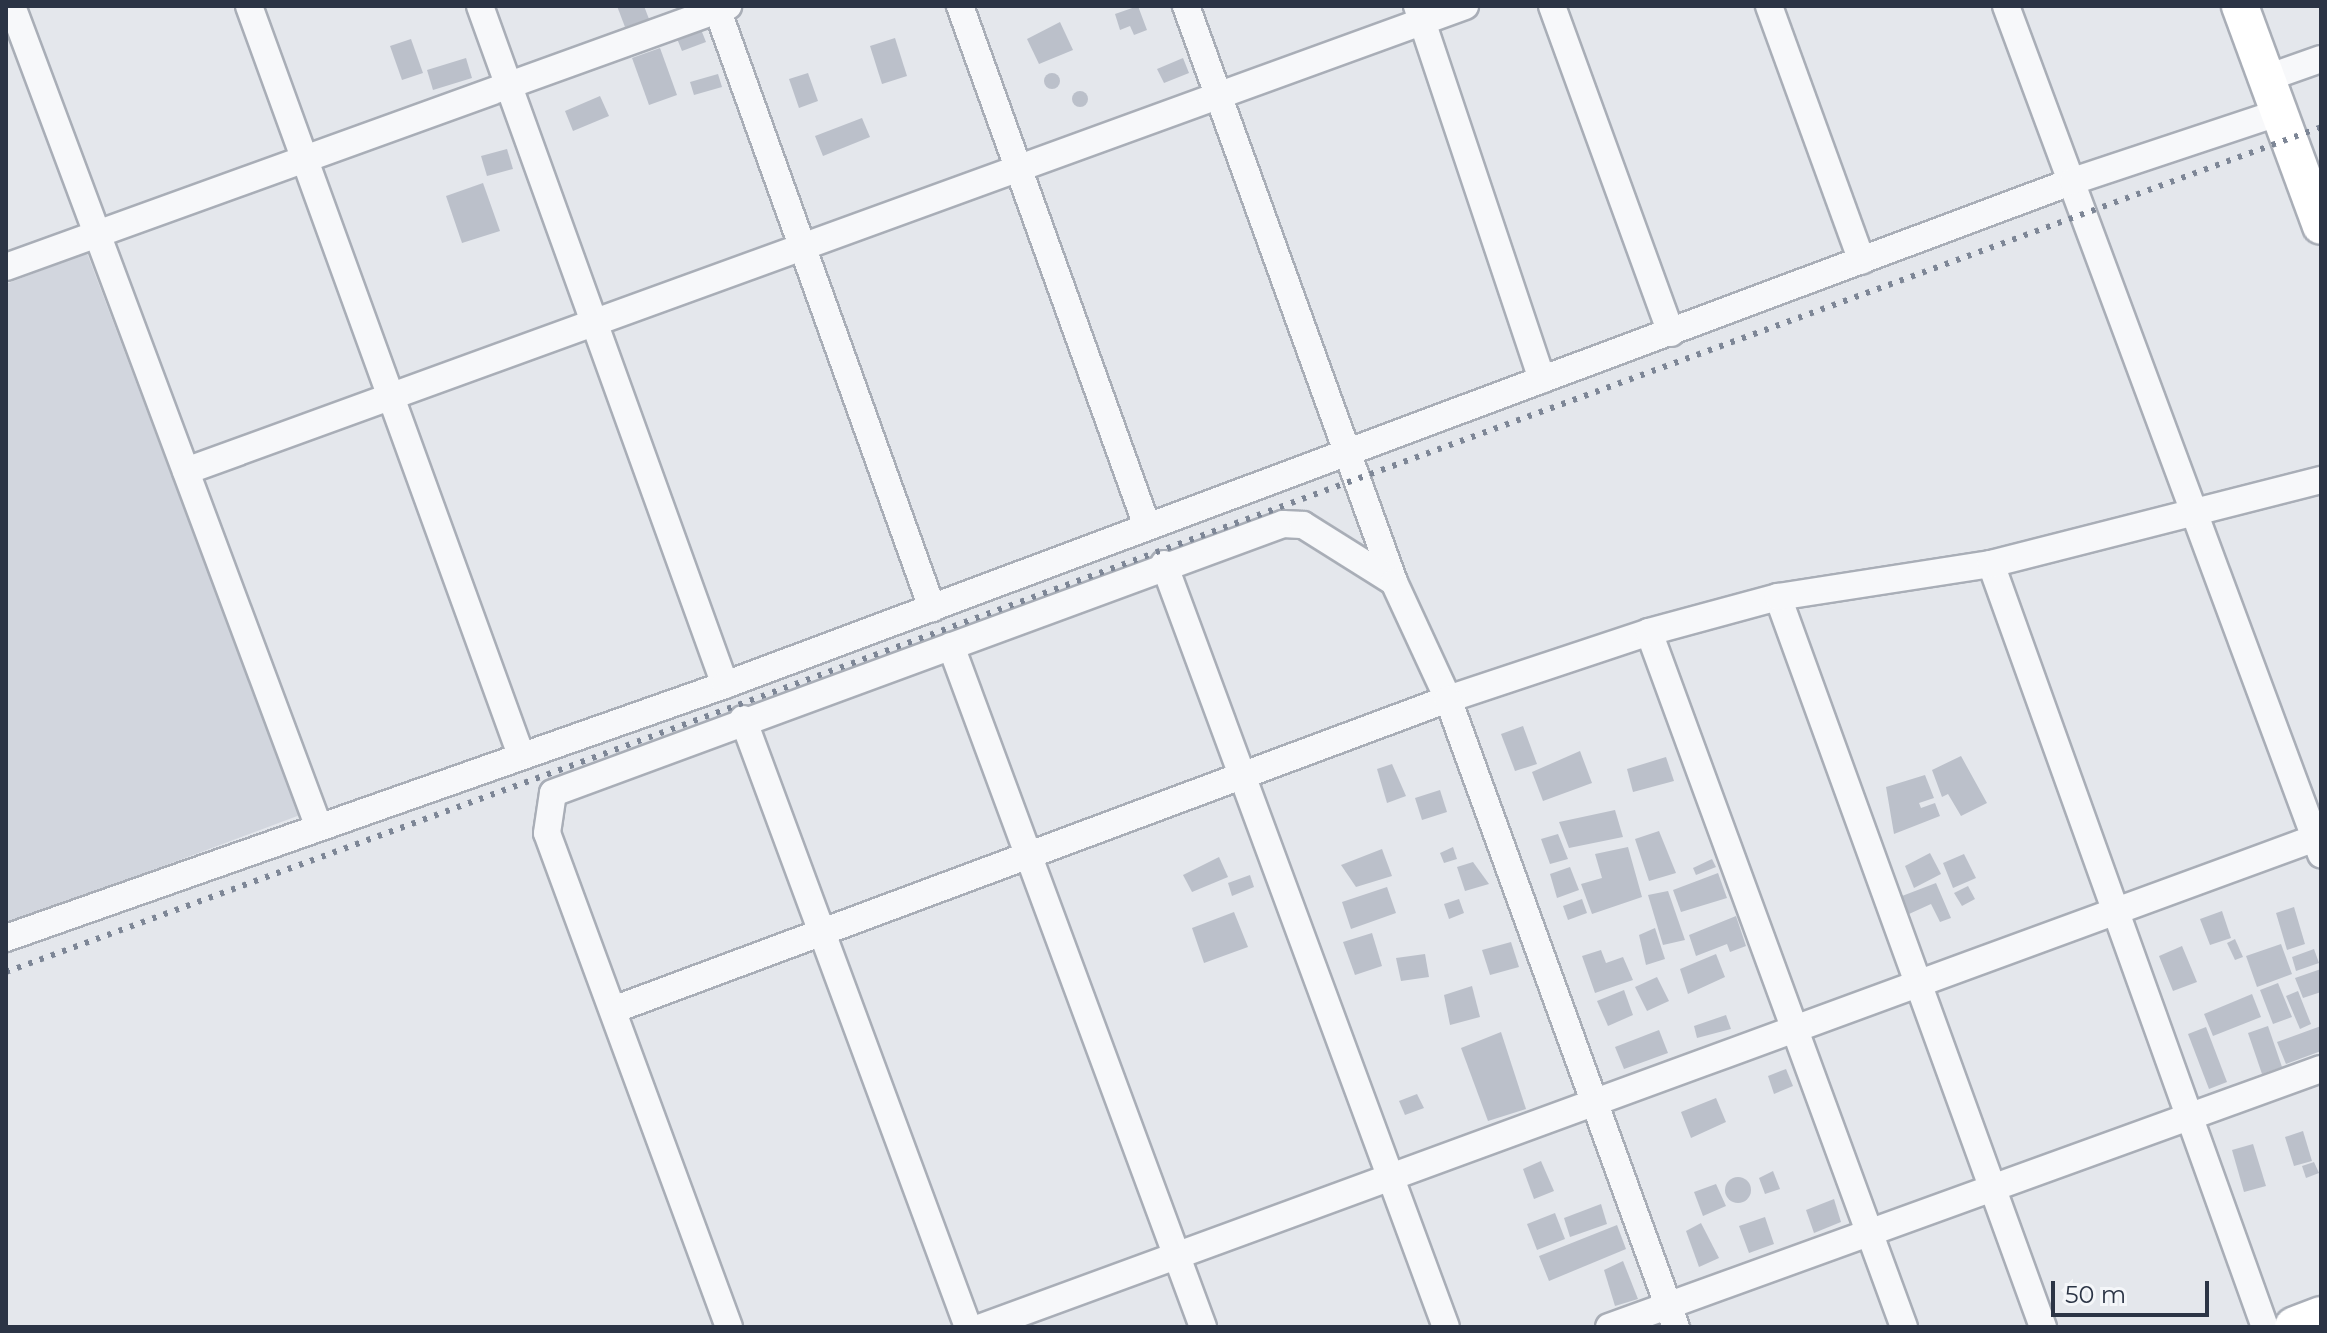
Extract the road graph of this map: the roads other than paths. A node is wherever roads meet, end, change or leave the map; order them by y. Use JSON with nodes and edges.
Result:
{"nodes":[{"id":1,"x":12,"y":6,"type":"edge"},
{"id":2,"x":249,"y":6,"type":"edge"},
{"id":3,"x":480,"y":6,"type":"edge"},
{"id":4,"x":960,"y":6,"type":"edge"},
{"id":5,"x":1186,"y":6,"type":"edge"},
{"id":6,"x":1465,"y":6,"type":"edge"},
{"id":7,"x":1552,"y":6,"type":"edge"},
{"id":8,"x":1769,"y":6,"type":"edge"},
{"id":9,"x":2006,"y":6,"type":"edge"},
{"id":10,"x":2240,"y":6,"type":"edge"},
{"id":11,"x":721,"y":8,"type":"edge"},
{"id":12,"x":1420,"y":14,"type":"edge"},
{"id":13,"x":2321,"y":59,"type":"edge"},
{"id":14,"x":2267,"y":78,"type":"junction"},
{"id":15,"x":510,"y":85,"type":"junction"},
{"id":16,"x":1217,"y":96,"type":"junction"},
{"id":17,"x":2295,"y":141,"type":"edge"},
{"id":18,"x":307,"y":158,"type":"junction"},
{"id":19,"x":1017,"y":169,"type":"junction"},
{"id":20,"x":2073,"y":181,"type":"junction"},
{"id":21,"x":2321,"y":226,"type":"edge"},
{"id":22,"x":100,"y":233,"type":"junction"},
{"id":23,"x":801,"y":248,"type":"junction"},
{"id":24,"x":1862,"y":261,"type":"junction"},
{"id":25,"x":6,"y":267,"type":"edge"},
{"id":26,"x":593,"y":323,"type":"junction"},
{"id":27,"x":1671,"y":333,"type":"junction"},
{"id":28,"x":1542,"y":380,"type":"junction"},
{"id":29,"x":390,"y":397,"type":"junction"},
{"id":30,"x":1346,"y":452,"type":"junction"},
{"id":31,"x":186,"y":471,"type":"junction"},
{"id":32,"x":2321,"y":480,"type":"edge"},
{"id":33,"x":2196,"y":512,"type":"junction"},
{"id":34,"x":1147,"y":526,"type":"junction"},
{"id":35,"x":1164,"y":564,"type":"junction"},
{"id":36,"x":1991,"y":564,"type":"junction"},
{"id":37,"x":1394,"y":582,"type":"junction"},
{"id":38,"x":1778,"y":597,"type":"junction"},
{"id":39,"x":932,"y":608,"type":"junction"},
{"id":40,"x":1649,"y":632,"type":"junction"},
{"id":41,"x":951,"y":646,"type":"junction"},
{"id":42,"x":725,"y":685,"type":"junction"},
{"id":43,"x":1448,"y":699,"type":"junction"},
{"id":44,"x":743,"y":719,"type":"junction"},
{"id":45,"x":521,"y":755,"type":"junction"},
{"id":46,"x":1242,"y":776,"type":"junction"},
{"id":47,"x":318,"y":825,"type":"junction"},
{"id":48,"x":2319,"y":843,"type":"edge"},
{"id":49,"x":1031,"y":854,"type":"junction"},
{"id":50,"x":2116,"y":911,"type":"junction"},
{"id":51,"x":823,"y":932,"type":"junction"},
{"id":52,"x":6,"y":938,"type":"edge"},
{"id":53,"x":1918,"y":984,"type":"junction"},
{"id":54,"x":613,"y":1010,"type":"junction"},
{"id":55,"x":1794,"y":1027,"type":"junction"},
{"id":56,"x":2321,"y":1069,"type":"edge"},
{"id":57,"x":1594,"y":1102,"type":"junction"},
{"id":58,"x":2189,"y":1116,"type":"junction"},
{"id":59,"x":1390,"y":1177,"type":"junction"},
{"id":60,"x":1992,"y":1188,"type":"junction"},
{"id":61,"x":1868,"y":1231,"type":"junction"},
{"id":62,"x":1177,"y":1256,"type":"junction"},
{"id":63,"x":1672,"y":1316,"type":"edge"},
{"id":64,"x":2321,"y":1317,"type":"edge"},
{"id":65,"x":729,"y":1327,"type":"edge"},
{"id":66,"x":968,"y":1327,"type":"edge"},
{"id":67,"x":982,"y":1327,"type":"edge"},
{"id":68,"x":1203,"y":1327,"type":"edge"},
{"id":69,"x":1446,"y":1327,"type":"edge"},
{"id":70,"x":1609,"y":1327,"type":"edge"},
{"id":71,"x":1904,"y":1327,"type":"edge"},
{"id":72,"x":2043,"y":1327,"type":"edge"},
{"id":73,"x":2265,"y":1327,"type":"edge"},
{"id":74,"x":2295,"y":1327,"type":"edge"}],
"edges":[{"from":1,"to":22,"type":"street"},
{"from":2,"to":18,"type":"street"},
{"from":3,"to":15,"type":"street"},
{"from":4,"to":19,"type":"street"},
{"from":5,"to":16,"type":"street"},
{"from":6,"to":12,"type":"street"},
{"from":7,"to":27,"type":"street"},
{"from":8,"to":24,"type":"street"},
{"from":9,"to":20,"type":"street"},
{"from":10,"to":14,"type":"main road"},
{"from":11,"to":15,"type":"street"},
{"from":11,"to":23,"type":"street"},
{"from":12,"to":16,"type":"street"},
{"from":12,"to":28,"type":"street"},
{"from":13,"to":14,"type":"street"},
{"from":14,"to":17,"type":"main road"},
{"from":15,"to":18,"type":"street"},
{"from":15,"to":26,"type":"street"},
{"from":16,"to":19,"type":"street"},
{"from":16,"to":30,"type":"street"},
{"from":17,"to":20,"type":"street"},
{"from":17,"to":21,"type":"main road"},
{"from":18,"to":22,"type":"street"},
{"from":18,"to":29,"type":"street"},
{"from":19,"to":23,"type":"street"},
{"from":19,"to":34,"type":"street"},
{"from":20,"to":24,"type":"street"},
{"from":20,"to":33,"type":"street"},
{"from":22,"to":25,"type":"street"},
{"from":22,"to":31,"type":"street"},
{"from":23,"to":26,"type":"street"},
{"from":23,"to":39,"type":"street"},
{"from":24,"to":27,"type":"street"},
{"from":26,"to":29,"type":"street"},
{"from":26,"to":42,"type":"street"},
{"from":27,"to":28,"type":"street"},
{"from":28,"to":30,"type":"street"},
{"from":29,"to":31,"type":"street"},
{"from":29,"to":45,"type":"street"},
{"from":30,"to":34,"type":"street"},
{"from":30,"to":37,"type":"street"},
{"from":31,"to":47,"type":"street"},
{"from":32,"to":33,"type":"street"},
{"from":33,"to":36,"type":"street"},
{"from":33,"to":48,"type":"street"},
{"from":34,"to":39,"type":"street"},
{"from":35,"to":37,"type":"street"},
{"from":35,"to":41,"type":"street"},
{"from":35,"to":46,"type":"street"},
{"from":36,"to":38,"type":"street"},
{"from":36,"to":50,"type":"street"},
{"from":37,"to":43,"type":"street"},
{"from":38,"to":40,"type":"street"},
{"from":38,"to":53,"type":"street"},
{"from":39,"to":42,"type":"street"},
{"from":40,"to":43,"type":"street"},
{"from":40,"to":55,"type":"street"},
{"from":41,"to":44,"type":"street"},
{"from":41,"to":49,"type":"street"},
{"from":42,"to":45,"type":"street"},
{"from":43,"to":46,"type":"street"},
{"from":43,"to":57,"type":"street"},
{"from":44,"to":51,"type":"street"},
{"from":44,"to":54,"type":"street"},
{"from":45,"to":47,"type":"street"},
{"from":46,"to":49,"type":"street"},
{"from":46,"to":59,"type":"street"},
{"from":47,"to":52,"type":"street"},
{"from":48,"to":50,"type":"street"},
{"from":49,"to":51,"type":"street"},
{"from":49,"to":62,"type":"street"},
{"from":50,"to":53,"type":"street"},
{"from":50,"to":58,"type":"street"},
{"from":51,"to":54,"type":"street"},
{"from":51,"to":66,"type":"street"},
{"from":53,"to":55,"type":"street"},
{"from":53,"to":60,"type":"street"},
{"from":54,"to":65,"type":"street"},
{"from":55,"to":57,"type":"street"},
{"from":55,"to":61,"type":"street"},
{"from":56,"to":58,"type":"street"},
{"from":57,"to":59,"type":"street"},
{"from":57,"to":63,"type":"street"},
{"from":58,"to":60,"type":"street"},
{"from":58,"to":73,"type":"street"},
{"from":59,"to":62,"type":"street"},
{"from":59,"to":69,"type":"street"},
{"from":60,"to":61,"type":"street"},
{"from":60,"to":72,"type":"street"},
{"from":61,"to":63,"type":"street"},
{"from":61,"to":71,"type":"street"},
{"from":62,"to":67,"type":"street"},
{"from":62,"to":68,"type":"street"},
{"from":63,"to":70,"type":"street"},
{"from":64,"to":74,"type":"main road"}]}
